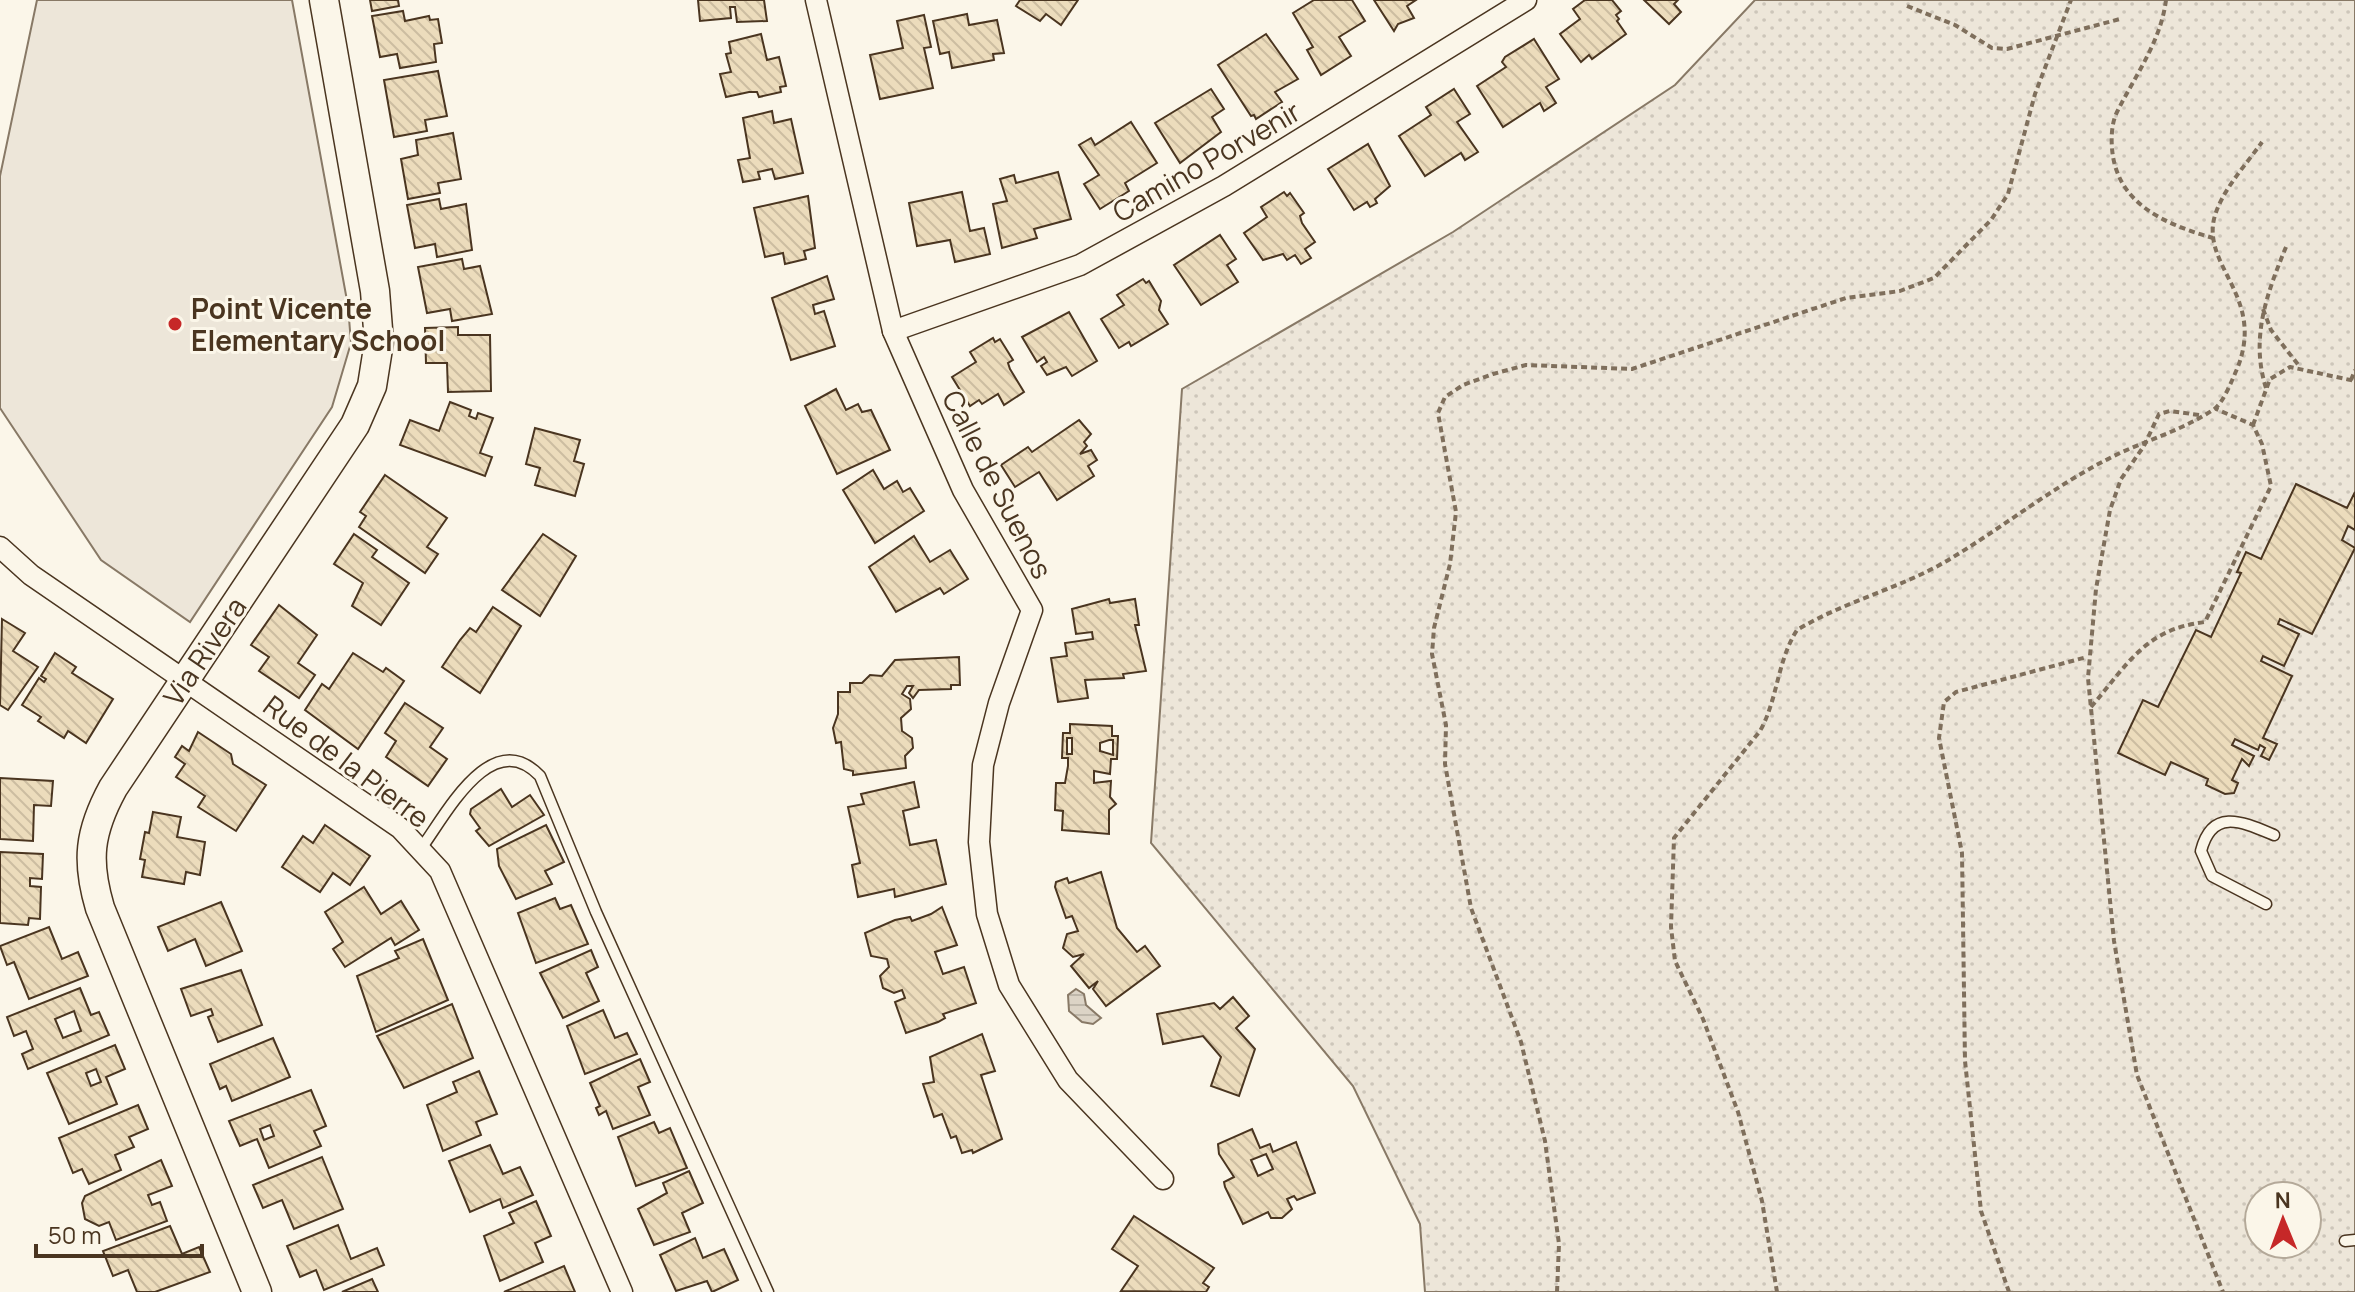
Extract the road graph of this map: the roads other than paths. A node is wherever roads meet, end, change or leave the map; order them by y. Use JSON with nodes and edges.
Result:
{"nodes":[{"id":1,"x":324,"y":0,"type":"edge"},
{"id":2,"x":816,"y":0,"type":"edge"},
{"id":3,"x":1526,"y":0,"type":"edge"},
{"id":4,"x":893,"y":331,"type":"junction"},
{"id":5,"x":0,"y":547,"type":"edge"},
{"id":6,"x":185,"y":678,"type":"junction"},
{"id":7,"x":2274,"y":835,"type":"dead end"},
{"id":8,"x":420,"y":850,"type":"junction"},
{"id":9,"x":2266,"y":904,"type":"dead end"},
{"id":10,"x":1163,"y":1179,"type":"dead end"},
{"id":11,"x":257,"y":1292,"type":"edge"},
{"id":12,"x":622,"y":1292,"type":"edge"},
{"id":13,"x":768,"y":1292,"type":"edge"}],
"edges":[{"from":1,"to":6,"type":"street","name":"Via Rivera"},
{"from":2,"to":4,"type":"street","name":"Calle de Suenos"},
{"from":3,"to":4,"type":"street","name":"Camino Porvenir"},
{"from":4,"to":10,"type":"street","name":"Calle de Suenos"},
{"from":5,"to":6,"type":"street","name":"Rue de la Pierre"},
{"from":6,"to":8,"type":"street","name":"Rue de la Pierre"},
{"from":6,"to":11,"type":"street","name":"Via Rivera"},
{"from":7,"to":9,"type":"lane"},
{"from":8,"to":12,"type":"street","name":"Rue de la Pierre"},
{"from":8,"to":13,"type":"lane"}]}
